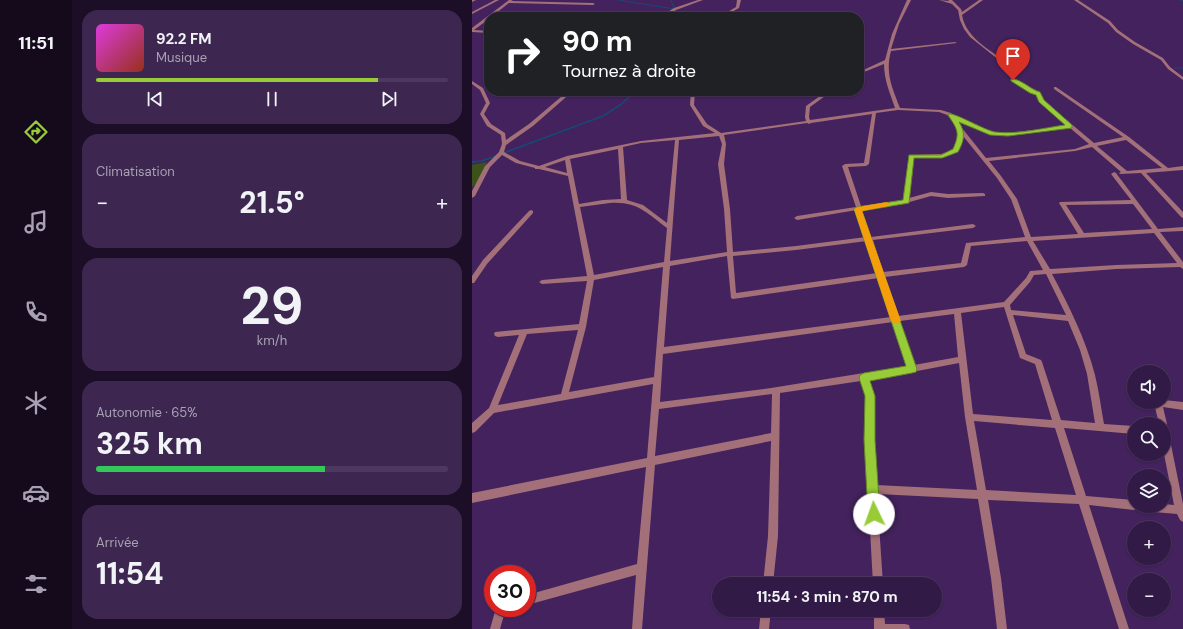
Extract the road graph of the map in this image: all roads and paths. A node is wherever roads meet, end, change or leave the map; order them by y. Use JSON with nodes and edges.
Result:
{"nodes":[{"id":1,"x":497,"y":0,"type":"edge"},
{"id":2,"x":701,"y":0,"type":"edge"},
{"id":3,"x":739,"y":0,"type":"edge"},
{"id":4,"x":909,"y":0,"type":"edge"},
{"id":5,"x":941,"y":0,"type":"edge"},
{"id":6,"x":950,"y":0,"type":"edge"},
{"id":7,"x":981,"y":0,"type":"edge"},
{"id":8,"x":1076,"y":0,"type":"edge"},
{"id":9,"x":510,"y":1,"type":"edge"},
{"id":10,"x":539,"y":1,"type":"edge"},
{"id":11,"x":593,"y":4,"type":"dead end"},
{"id":12,"x":955,"y":4,"type":"junction"},
{"id":13,"x":496,"y":12,"type":"edge"},
{"id":14,"x":670,"y":12,"type":"edge"},
{"id":15,"x":730,"y":12,"type":"edge"},
{"id":16,"x":472,"y":13,"type":"edge"},
{"id":17,"x":960,"y":15,"type":"junction"},
{"id":18,"x":484,"y":21,"type":"edge"},
{"id":19,"x":472,"y":30,"type":"edge"},
{"id":20,"x":484,"y":31,"type":"edge"},
{"id":21,"x":955,"y":43,"type":"dead end"},
{"id":22,"x":889,"y":50,"type":"junction"},
{"id":23,"x":887,"y":61,"type":"junction"},
{"id":24,"x":864,"y":71,"type":"edge"},
{"id":25,"x":1183,"y":79,"type":"edge"},
{"id":26,"x":472,"y":82,"type":"edge"},
{"id":27,"x":1055,"y":88,"type":"dead end"},
{"id":28,"x":484,"y":94,"type":"edge"},
{"id":29,"x":485,"y":96,"type":"edge"},
{"id":30,"x":565,"y":96,"type":"edge"},
{"id":31,"x":692,"y":96,"type":"edge"},
{"id":32,"x":823,"y":96,"type":"edge"},
{"id":33,"x":898,"y":110,"type":"junction"},
{"id":34,"x":874,"y":113,"type":"junction"},
{"id":35,"x":951,"y":115,"type":"junction"},
{"id":36,"x":809,"y":123,"type":"junction"},
{"id":37,"x":1070,"y":127,"type":"junction"},
{"id":38,"x":960,"y":129,"type":"junction"},
{"id":39,"x":721,"y":134,"type":"junction"},
{"id":40,"x":1127,"y":138,"type":"junction"},
{"id":41,"x":677,"y":139,"type":"junction"},
{"id":42,"x":504,"y":144,"type":"junction"},
{"id":43,"x":1093,"y":145,"type":"junction"},
{"id":44,"x":620,"y":146,"type":"junction"},
{"id":45,"x":501,"y":153,"type":"junction"},
{"id":46,"x":567,"y":158,"type":"junction"},
{"id":47,"x":985,"y":160,"type":"junction"},
{"id":48,"x":537,"y":168,"type":"junction"},
{"id":49,"x":1183,"y":168,"type":"edge"},
{"id":50,"x":1166,"y":169,"type":"junction"},
{"id":51,"x":1142,"y":172,"type":"junction"},
{"id":52,"x":1126,"y":173,"type":"junction"},
{"id":53,"x":570,"y":175,"type":"junction"},
{"id":54,"x":983,"y":195,"type":"dead end"},
{"id":55,"x":472,"y":196,"type":"edge"},
{"id":56,"x":906,"y":201,"type":"junction"},
{"id":57,"x":624,"y":202,"type":"junction"},
{"id":58,"x":1135,"y":202,"type":"junction"},
{"id":59,"x":576,"y":206,"type":"junction"},
{"id":60,"x":858,"y":209,"type":"junction"},
{"id":61,"x":531,"y":212,"type":"dead end"},
{"id":62,"x":1183,"y":216,"type":"edge"},
{"id":63,"x":797,"y":218,"type":"dead end"},
{"id":64,"x":973,"y":226,"type":"dead end"},
{"id":65,"x":670,"y":228,"type":"junction"},
{"id":66,"x":1183,"y":229,"type":"edge"},
{"id":67,"x":1154,"y":230,"type":"junction"},
{"id":68,"x":1082,"y":235,"type":"junction"},
{"id":69,"x":869,"y":239,"type":"junction"},
{"id":70,"x":1029,"y":239,"type":"junction"},
{"id":71,"x":729,"y":254,"type":"junction"},
{"id":72,"x":667,"y":264,"type":"junction"},
{"id":73,"x":1182,"y":266,"type":"edge"},
{"id":74,"x":1048,"y":271,"type":"junction"},
{"id":75,"x":881,"y":275,"type":"junction"},
{"id":76,"x":591,"y":278,"type":"junction"},
{"id":77,"x":472,"y":280,"type":"edge"},
{"id":78,"x":542,"y":282,"type":"dead end"},
{"id":79,"x":1007,"y":308,"type":"junction"},
{"id":80,"x":957,"y":311,"type":"junction"},
{"id":81,"x":1070,"y":318,"type":"junction"},
{"id":82,"x":895,"y":319,"type":"junction"},
{"id":83,"x":582,"y":328,"type":"junction"},
{"id":84,"x":524,"y":332,"type":"junction"},
{"id":85,"x":498,"y":334,"type":"dead end"},
{"id":86,"x":660,"y":351,"type":"junction"},
{"id":87,"x":962,"y":358,"type":"junction"},
{"id":88,"x":912,"y":369,"type":"junction"},
{"id":89,"x":864,"y":378,"type":"junction"},
{"id":90,"x":657,"y":380,"type":"junction"},
{"id":91,"x":776,"y":392,"type":"junction"},
{"id":92,"x":564,"y":396,"type":"junction"},
{"id":93,"x":655,"y":406,"type":"junction"},
{"id":94,"x":1183,"y":406,"type":"edge"},
{"id":95,"x":492,"y":410,"type":"junction"},
{"id":96,"x":969,"y":417,"type":"junction"},
{"id":97,"x":1161,"y":417,"type":"edge"},
{"id":98,"x":1058,"y":424,"type":"junction"},
{"id":99,"x":1100,"y":427,"type":"junction"},
{"id":100,"x":472,"y":429,"type":"edge"},
{"id":101,"x":1127,"y":429,"type":"edge"},
{"id":102,"x":775,"y":436,"type":"junction"},
{"id":103,"x":651,"y":461,"type":"junction"},
{"id":104,"x":1169,"y":461,"type":"edge"},
{"id":105,"x":873,"y":489,"type":"junction"},
{"id":106,"x":982,"y":494,"type":"junction"},
{"id":107,"x":472,"y":498,"type":"edge"},
{"id":108,"x":1083,"y":500,"type":"junction"},
{"id":109,"x":1127,"y":504,"type":"edge"},
{"id":110,"x":1171,"y":511,"type":"edge"},
{"id":111,"x":1182,"y":513,"type":"edge"},
{"id":112,"x":642,"y":568,"type":"junction"},
{"id":113,"x":769,"y":577,"type":"edge"},
{"id":114,"x":878,"y":577,"type":"edge"},
{"id":115,"x":536,"y":597,"type":"edge"},
{"id":116,"x":499,"y":617,"type":"edge"},
{"id":117,"x":765,"y":617,"type":"edge"},
{"id":118,"x":879,"y":617,"type":"edge"},
{"id":119,"x":496,"y":629,"type":"edge"},
{"id":120,"x":637,"y":629,"type":"edge"},
{"id":121,"x":764,"y":629,"type":"edge"},
{"id":122,"x":880,"y":629,"type":"edge"},
{"id":123,"x":905,"y":629,"type":"edge"},
{"id":124,"x":1002,"y":629,"type":"edge"},
{"id":125,"x":1124,"y":629,"type":"edge"}],
"edges":[{"from":1,"to":16,"type":"street"},
{"from":2,"to":14,"type":"street"},
{"from":3,"to":15,"type":"street"},
{"from":4,"to":22,"type":"street"},
{"from":5,"to":12,"type":"street"},
{"from":6,"to":12,"type":"street"},
{"from":7,"to":17,"type":"street"},
{"from":8,"to":25,"type":"street"},
{"from":9,"to":10,"type":"street"},
{"from":9,"to":13,"type":"street"},
{"from":10,"to":11,"type":"street"},
{"from":12,"to":17,"type":"street"},
{"from":17,"to":37,"type":"street"},
{"from":18,"to":19,"type":"street"},
{"from":19,"to":20,"type":"street"},
{"from":21,"to":22,"type":"street"},
{"from":22,"to":23,"type":"street"},
{"from":23,"to":24,"type":"street"},
{"from":23,"to":33,"type":"street"},
{"from":26,"to":28,"type":"street"},
{"from":27,"to":40,"type":"street"},
{"from":29,"to":42,"type":"street"},
{"from":30,"to":42,"type":"street"},
{"from":31,"to":39,"type":"street"},
{"from":32,"to":36,"type":"street"},
{"from":33,"to":34,"type":"street"},
{"from":33,"to":35,"type":"street"},
{"from":34,"to":36,"type":"street"},
{"from":34,"to":60,"type":"street"},
{"from":35,"to":37,"type":"street"},
{"from":35,"to":38,"type":"street"},
{"from":36,"to":39,"type":"street"},
{"from":37,"to":43,"type":"street"},
{"from":38,"to":47,"type":"street"},
{"from":38,"to":56,"type":"street"},
{"from":39,"to":41,"type":"street"},
{"from":39,"to":71,"type":"street"},
{"from":40,"to":43,"type":"street"},
{"from":40,"to":50,"type":"street"},
{"from":41,"to":44,"type":"street"},
{"from":41,"to":65,"type":"street"},
{"from":42,"to":45,"type":"street"},
{"from":43,"to":47,"type":"street"},
{"from":43,"to":52,"type":"street"},
{"from":44,"to":46,"type":"street"},
{"from":44,"to":57,"type":"street"},
{"from":45,"to":48,"type":"street"},
{"from":45,"to":55,"type":"street"},
{"from":46,"to":48,"type":"street"},
{"from":46,"to":53,"type":"street"},
{"from":47,"to":70,"type":"street"},
{"from":48,"to":53,"type":"street"},
{"from":49,"to":50,"type":"street"},
{"from":50,"to":51,"type":"street"},
{"from":51,"to":52,"type":"street"},
{"from":51,"to":62,"type":"street"},
{"from":52,"to":58,"type":"street"},
{"from":53,"to":59,"type":"street"},
{"from":54,"to":56,"type":"street"},
{"from":56,"to":60,"type":"street"},
{"from":57,"to":59,"type":"street"},
{"from":57,"to":65,"type":"street"},
{"from":58,"to":67,"type":"street"},
{"from":58,"to":68,"type":"street"},
{"from":59,"to":76,"type":"street"},
{"from":60,"to":63,"type":"street"},
{"from":60,"to":69,"type":"street"},
{"from":61,"to":77,"type":"street"},
{"from":64,"to":69,"type":"street"},
{"from":65,"to":72,"type":"street"},
{"from":66,"to":67,"type":"street"},
{"from":67,"to":68,"type":"street"},
{"from":67,"to":73,"type":"street"},
{"from":68,"to":70,"type":"street"},
{"from":69,"to":71,"type":"street"},
{"from":69,"to":75,"type":"street"},
{"from":70,"to":74,"type":"street"},
{"from":70,"to":75,"type":"street"},
{"from":71,"to":72,"type":"street"},
{"from":71,"to":75,"type":"street"},
{"from":72,"to":76,"type":"street"},
{"from":72,"to":86,"type":"street"},
{"from":73,"to":74,"type":"street"},
{"from":74,"to":79,"type":"street"},
{"from":74,"to":81,"type":"street"},
{"from":75,"to":82,"type":"street"},
{"from":76,"to":78,"type":"street"},
{"from":76,"to":83,"type":"street"},
{"from":79,"to":80,"type":"street"},
{"from":79,"to":81,"type":"street"},
{"from":79,"to":98,"type":"street"},
{"from":80,"to":82,"type":"street"},
{"from":80,"to":87,"type":"street"},
{"from":81,"to":99,"type":"street"},
{"from":82,"to":86,"type":"street"},
{"from":82,"to":88,"type":"street"},
{"from":83,"to":84,"type":"street"},
{"from":83,"to":92,"type":"street"},
{"from":84,"to":85,"type":"street"},
{"from":84,"to":95,"type":"street"},
{"from":86,"to":90,"type":"street"},
{"from":87,"to":88,"type":"street"},
{"from":87,"to":96,"type":"street"},
{"from":88,"to":89,"type":"street"},
{"from":89,"to":91,"type":"street"},
{"from":89,"to":105,"type":"street"},
{"from":90,"to":92,"type":"street"},
{"from":90,"to":93,"type":"street"},
{"from":91,"to":93,"type":"street"},
{"from":91,"to":102,"type":"street"},
{"from":92,"to":95,"type":"street"},
{"from":93,"to":103,"type":"street"},
{"from":94,"to":97,"type":"street"},
{"from":95,"to":100,"type":"street"},
{"from":96,"to":98,"type":"street"},
{"from":96,"to":106,"type":"street"},
{"from":98,"to":99,"type":"street"},
{"from":98,"to":108,"type":"street"},
{"from":99,"to":101,"type":"street"},
{"from":102,"to":103,"type":"street"},
{"from":102,"to":113,"type":"street"},
{"from":103,"to":107,"type":"street"},
{"from":103,"to":112,"type":"street"},
{"from":104,"to":111,"type":"street"},
{"from":105,"to":106,"type":"street"},
{"from":105,"to":114,"type":"street"},
{"from":106,"to":108,"type":"street"},
{"from":106,"to":124,"type":"street"},
{"from":108,"to":109,"type":"street"},
{"from":108,"to":125,"type":"street"},
{"from":110,"to":111,"type":"street"},
{"from":112,"to":115,"type":"street"},
{"from":112,"to":120,"type":"street"},
{"from":116,"to":119,"type":"street"},
{"from":117,"to":121,"type":"street"},
{"from":118,"to":122,"type":"street"},
{"from":122,"to":123,"type":"street"}]}
